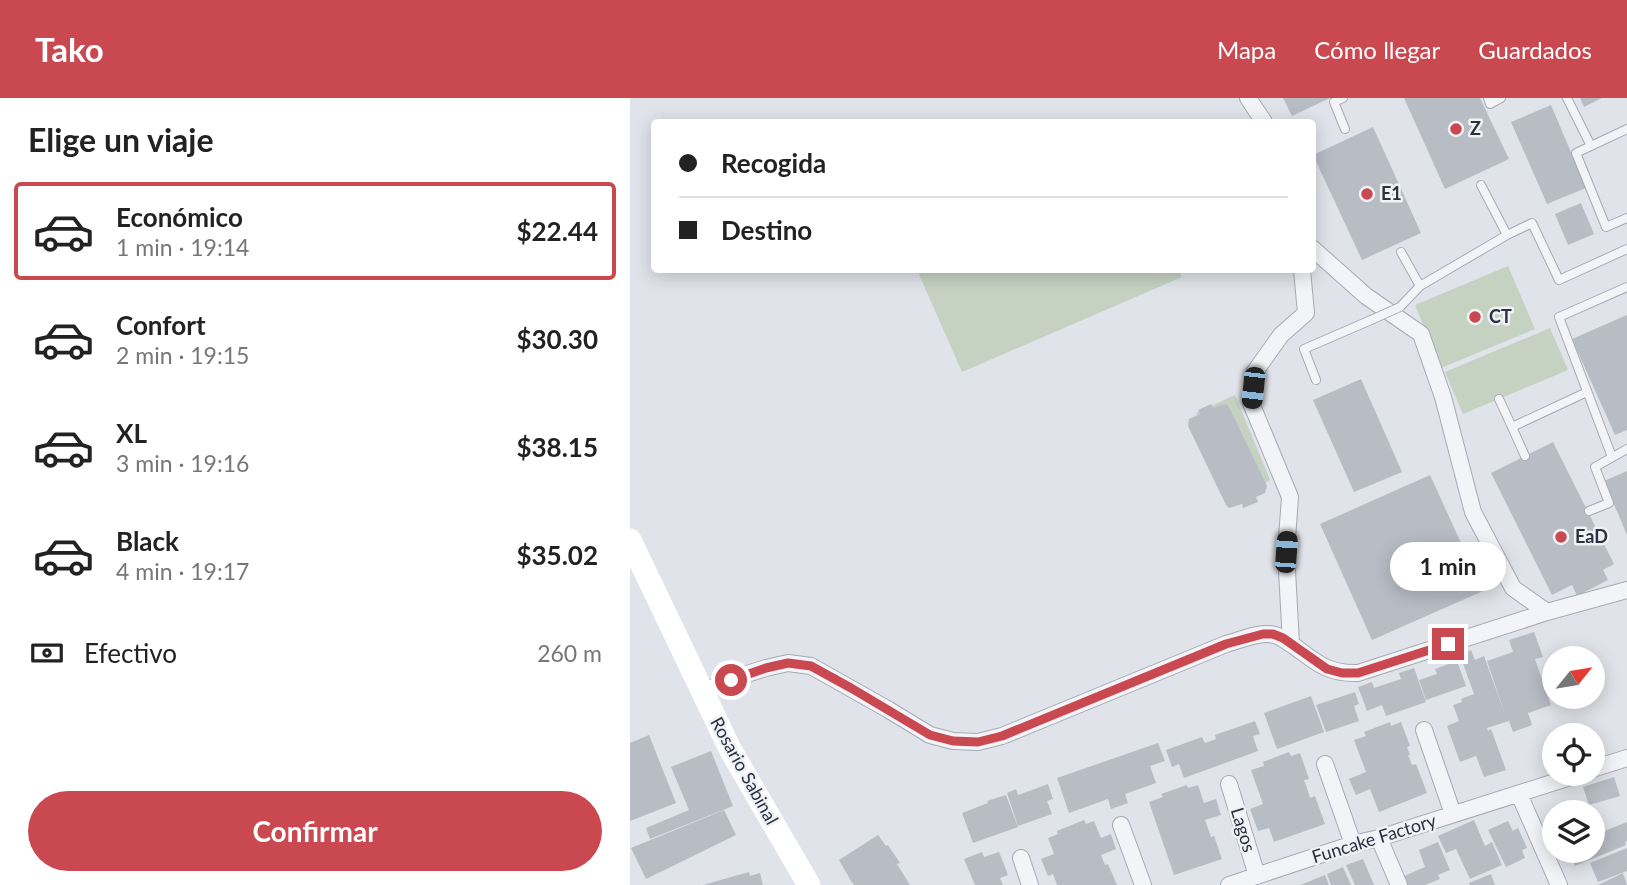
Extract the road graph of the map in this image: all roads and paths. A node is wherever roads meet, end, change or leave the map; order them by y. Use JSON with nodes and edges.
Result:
{"nodes":[{"id":1,"x":1248,"y":98,"type":"edge"},
{"id":2,"x":1343,"y":98,"type":"edge"},
{"id":3,"x":1488,"y":98,"type":"edge"},
{"id":4,"x":1501,"y":98,"type":"edge"},
{"id":5,"x":1567,"y":98,"type":"edge"},
{"id":6,"x":1262,"y":119,"type":"edge"},
{"id":7,"x":1345,"y":129,"type":"dead end"},
{"id":8,"x":1627,"y":129,"type":"edge"},
{"id":9,"x":1591,"y":145,"type":"junction"},
{"id":10,"x":1481,"y":185,"type":"dead end"},
{"id":11,"x":1627,"y":218,"type":"edge"},
{"id":12,"x":1507,"y":235,"type":"junction"},
{"id":13,"x":1627,"y":249,"type":"edge"},
{"id":14,"x":1316,"y":252,"type":"edge"},
{"id":15,"x":1401,"y":252,"type":"dead end"},
{"id":16,"x":1303,"y":273,"type":"edge"},
{"id":17,"x":1420,"y":286,"type":"junction"},
{"id":18,"x":1627,"y":287,"type":"edge"},
{"id":19,"x":1316,"y":380,"type":"dead end"},
{"id":20,"x":1587,"y":392,"type":"junction"},
{"id":21,"x":1499,"y":399,"type":"dead end"},
{"id":22,"x":1512,"y":427,"type":"junction"},
{"id":23,"x":1627,"y":449,"type":"edge"},
{"id":24,"x":1525,"y":456,"type":"dead end"},
{"id":25,"x":1612,"y":457,"type":"junction"},
{"id":26,"x":1589,"y":511,"type":"dead end"},
{"id":27,"x":630,"y":540,"type":"edge"},
{"id":28,"x":1627,"y":590,"type":"edge"},
{"id":29,"x":1547,"y":612,"type":"junction"},
{"id":30,"x":1291,"y":644,"type":"junction"},
{"id":31,"x":703,"y":692,"type":"junction"},
{"id":32,"x":1424,"y":730,"type":"dead end"},
{"id":33,"x":1627,"y":758,"type":"edge"},
{"id":34,"x":1325,"y":764,"type":"dead end"},
{"id":35,"x":1605,"y":765,"type":"edge"},
{"id":36,"x":1229,"y":783,"type":"dead end"},
{"id":37,"x":1543,"y":786,"type":"edge"},
{"id":38,"x":1519,"y":794,"type":"junction"},
{"id":39,"x":1453,"y":814,"type":"junction"},
{"id":40,"x":1121,"y":825,"type":"dead end"},
{"id":41,"x":1379,"y":838,"type":"junction"},
{"id":42,"x":1353,"y":844,"type":"junction"},
{"id":43,"x":1021,"y":858,"type":"dead end"},
{"id":44,"x":1263,"y":878,"type":"edge"},
{"id":45,"x":809,"y":885,"type":"edge"},
{"id":46,"x":1030,"y":885,"type":"edge"},
{"id":47,"x":1143,"y":885,"type":"edge"},
{"id":48,"x":1229,"y":885,"type":"edge"},
{"id":49,"x":1399,"y":885,"type":"edge"},
{"id":50,"x":1559,"y":885,"type":"edge"}],
"edges":[{"from":1,"to":6,"type":"street"},
{"from":2,"to":7,"type":"lane"},
{"from":3,"to":4,"type":"lane"},
{"from":5,"to":9,"type":"lane"},
{"from":8,"to":9,"type":"lane"},
{"from":9,"to":11,"type":"lane"},
{"from":10,"to":12,"type":"lane"},
{"from":12,"to":13,"type":"lane"},
{"from":12,"to":17,"type":"lane"},
{"from":14,"to":29,"type":"street"},
{"from":15,"to":17,"type":"lane"},
{"from":16,"to":30,"type":"street"},
{"from":17,"to":19,"type":"lane","bridge":true},
{"from":18,"to":20,"type":"lane"},
{"from":20,"to":22,"type":"lane"},
{"from":20,"to":25,"type":"lane"},
{"from":21,"to":22,"type":"lane"},
{"from":22,"to":24,"type":"lane"},
{"from":23,"to":25,"type":"lane"},
{"from":25,"to":26,"type":"lane"},
{"from":27,"to":31,"type":"main road","name":"Rosario Sabinal"},
{"from":28,"to":29,"type":"street"},
{"from":29,"to":30,"type":"street"},
{"from":30,"to":31,"type":"street"},
{"from":31,"to":45,"type":"main road","name":"Rosario Sabinal"},
{"from":32,"to":39,"type":"street"},
{"from":33,"to":35,"type":"street"},
{"from":34,"to":42,"type":"street"},
{"from":36,"to":44,"type":"street","name":"Lagos"},
{"from":37,"to":38,"type":"street","name":"Funcake Factory"},
{"from":38,"to":39,"type":"street","name":"Funcake Factory"},
{"from":38,"to":50,"type":"street"},
{"from":39,"to":41,"type":"street","name":"Funcake Factory"},
{"from":40,"to":47,"type":"street"},
{"from":41,"to":42,"type":"street","name":"Funcake Factory"},
{"from":41,"to":49,"type":"street"},
{"from":42,"to":44,"type":"street","name":"Funcake Factory"},
{"from":43,"to":46,"type":"street"},
{"from":44,"to":48,"type":"street","name":"Funcake Factory"}]}
